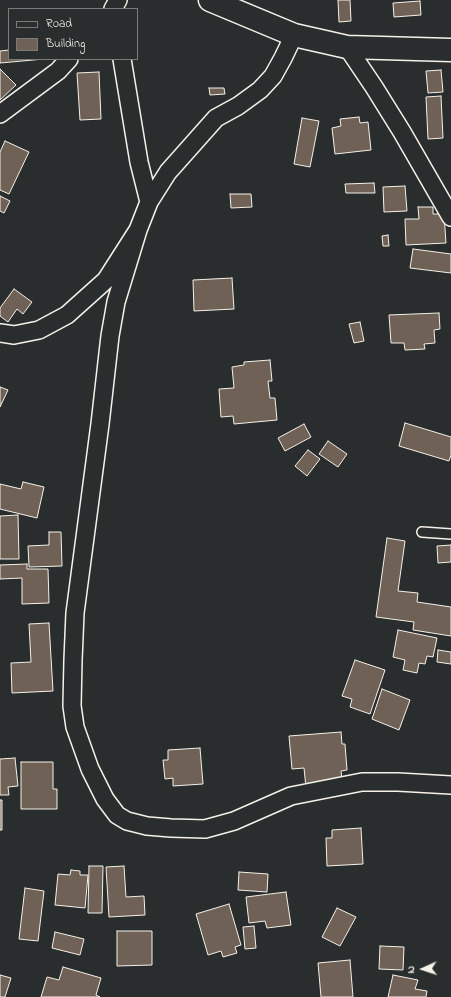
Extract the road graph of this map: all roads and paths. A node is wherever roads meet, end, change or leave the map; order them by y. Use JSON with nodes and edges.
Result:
{"nodes":[{"id":1,"x":210,"y":0,"type":"edge"},
{"id":2,"x":294,"y":35,"type":"junction"},
{"id":3,"x":346,"y":47,"type":"junction"},
{"id":4,"x":451,"y":50,"type":"edge"},
{"id":5,"x":68,"y":60,"type":"edge"},
{"id":6,"x":122,"y":60,"type":"edge"},
{"id":7,"x":0,"y":114,"type":"edge"},
{"id":8,"x":149,"y":202,"type":"junction"},
{"id":9,"x":451,"y":217,"type":"edge"},
{"id":10,"x":138,"y":230,"type":"junction"},
{"id":11,"x":0,"y":333,"type":"edge"},
{"id":12,"x":422,"y":532,"type":"dead end"},
{"id":13,"x":451,"y":534,"type":"edge"},
{"id":14,"x":451,"y":785,"type":"edge"}],
"edges":[{"from":1,"to":2,"type":"street"},
{"from":2,"to":3,"type":"street"},
{"from":2,"to":8,"type":"street"},
{"from":3,"to":4,"type":"street"},
{"from":3,"to":9,"type":"street"},
{"from":5,"to":7,"type":"street"},
{"from":6,"to":8,"type":"street"},
{"from":8,"to":10,"type":"street"},
{"from":10,"to":11,"type":"street"},
{"from":10,"to":14,"type":"street"},
{"from":12,"to":13,"type":"lane"}]}
